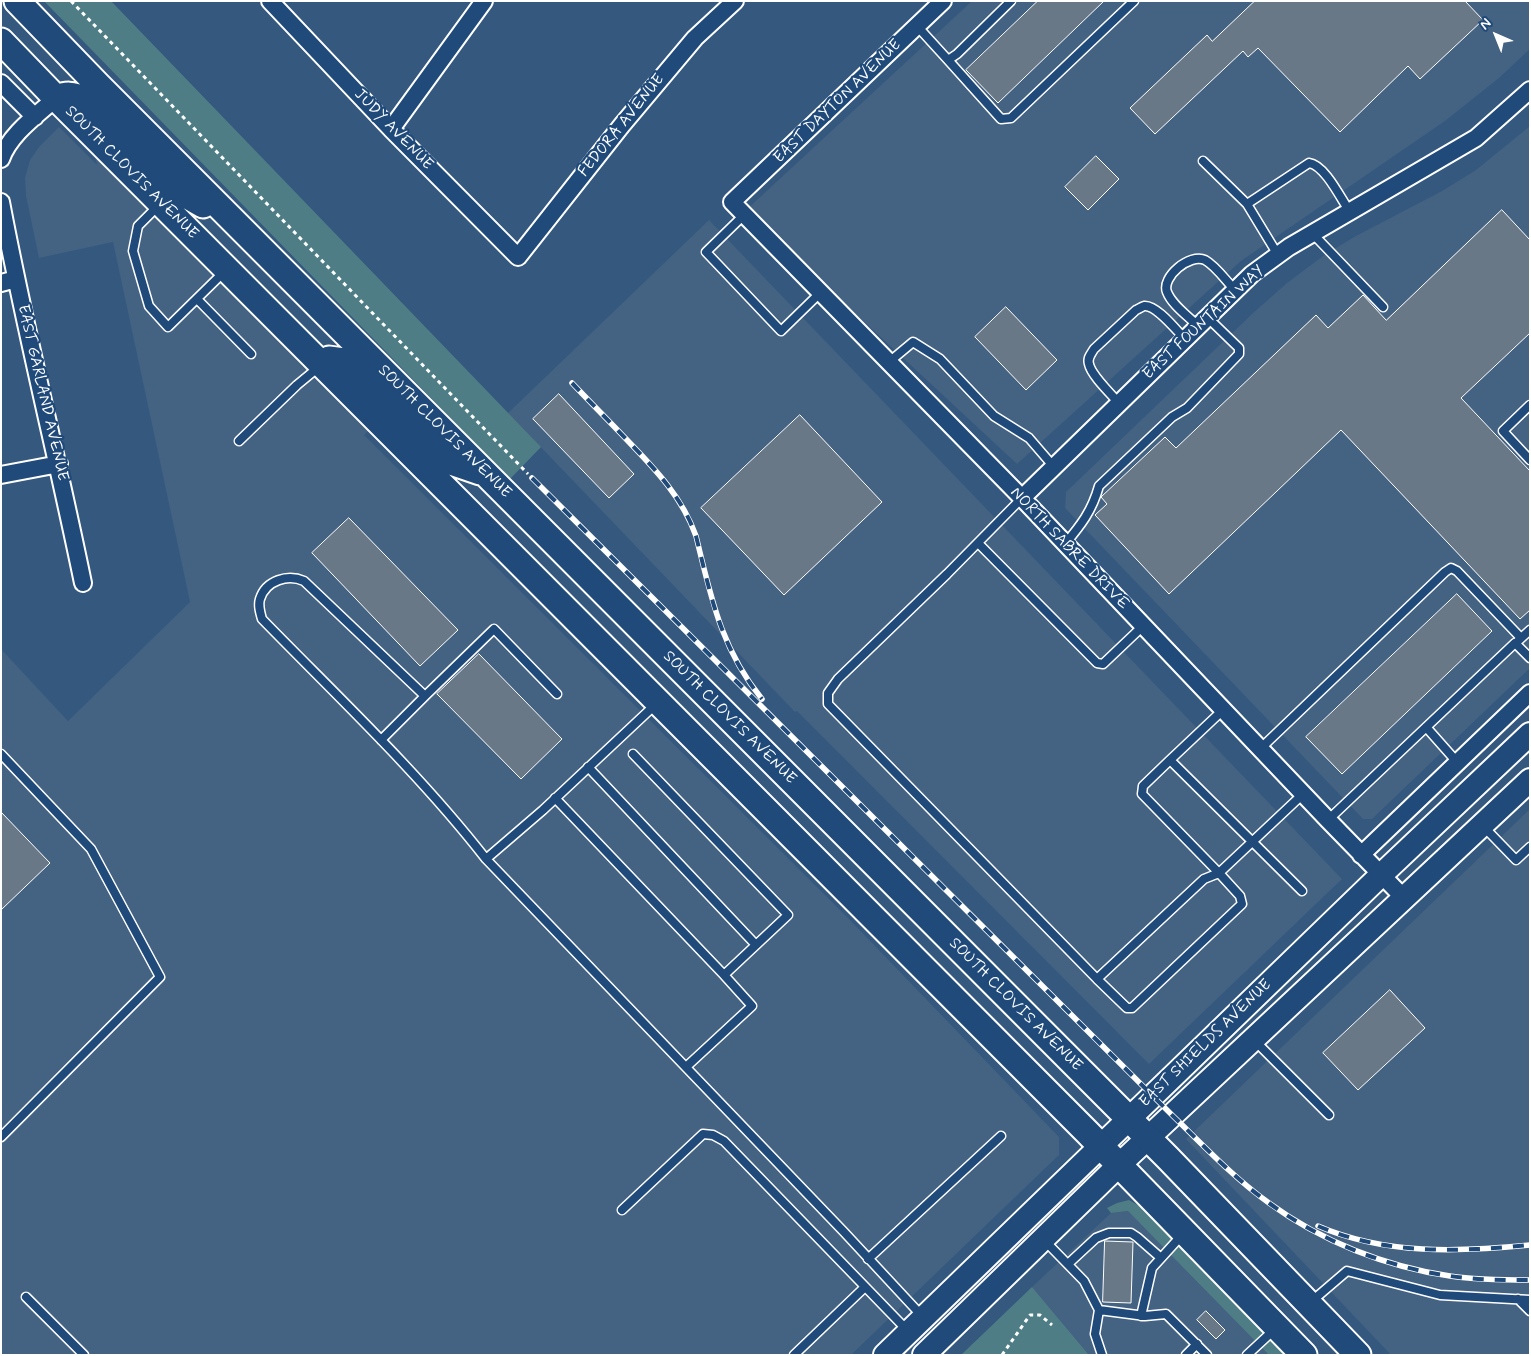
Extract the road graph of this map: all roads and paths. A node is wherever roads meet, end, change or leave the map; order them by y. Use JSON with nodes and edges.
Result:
{"nodes":[{"id":1,"x":17,"y":1,"type":"edge"},
{"id":2,"x":71,"y":1,"type":"edge"},
{"id":3,"x":270,"y":1,"type":"edge"},
{"id":4,"x":484,"y":1,"type":"edge"},
{"id":5,"x":735,"y":1,"type":"edge"},
{"id":6,"x":943,"y":1,"type":"edge"},
{"id":7,"x":1011,"y":1,"type":"edge"},
{"id":8,"x":1134,"y":1,"type":"edge"},
{"id":9,"x":917,"y":26,"type":"junction"},
{"id":10,"x":1,"y":41,"type":"edge"},
{"id":11,"x":948,"y":60,"type":"junction"},
{"id":12,"x":1,"y":83,"type":"edge"},
{"id":13,"x":1527,"y":97,"type":"edge"},
{"id":14,"x":56,"y":98,"type":"junction"},
{"id":15,"x":35,"y":118,"type":"junction"},
{"id":16,"x":391,"y":129,"type":"junction"},
{"id":17,"x":1,"y":159,"type":"edge"},
{"id":18,"x":1203,"y":161,"type":"dead end"},
{"id":19,"x":1,"y":202,"type":"edge"},
{"id":20,"x":732,"y":202,"type":"joint"},
{"id":21,"x":161,"y":203,"type":"junction"},
{"id":22,"x":1247,"y":204,"type":"junction"},
{"id":23,"x":1350,"y":212,"type":"junction"},
{"id":24,"x":227,"y":214,"type":"junction"},
{"id":25,"x":745,"y":214,"type":"junction"},
{"id":26,"x":1313,"y":234,"type":"junction"},
{"id":27,"x":1278,"y":255,"type":"junction"},
{"id":28,"x":518,"y":258,"type":"joint"},
{"id":29,"x":227,"y":270,"type":"junction"},
{"id":30,"x":9,"y":281,"type":"edge"},
{"id":31,"x":1235,"y":290,"type":"junction"},
{"id":32,"x":821,"y":292,"type":"junction"},
{"id":33,"x":197,"y":299,"type":"junction"},
{"id":34,"x":1383,"y":307,"type":"dead end"},
{"id":35,"x":1202,"y":322,"type":"junction"},
{"id":36,"x":351,"y":339,"type":"junction"},
{"id":37,"x":1185,"y":339,"type":"junction"},
{"id":38,"x":251,"y":354,"type":"dead end"},
{"id":39,"x":889,"y":362,"type":"junction"},
{"id":40,"x":322,"y":364,"type":"junction"},
{"id":41,"x":1119,"y":403,"type":"junction"},
{"id":42,"x":1530,"y":405,"type":"edge"},
{"id":43,"x":238,"y":442,"type":"dead end"},
{"id":44,"x":1530,"y":459,"type":"edge"},
{"id":45,"x":59,"y":464,"type":"junction"},
{"id":46,"x":1054,"y":467,"type":"junction"},
{"id":47,"x":528,"y":474,"type":"dead end"},
{"id":48,"x":1,"y":475,"type":"edge"},
{"id":49,"x":487,"y":475,"type":"junction"},
{"id":50,"x":1022,"y":498,"type":"junction"},
{"id":51,"x":978,"y":543,"type":"junction"},
{"id":52,"x":1065,"y":544,"type":"junction"},
{"id":53,"x":83,"y":583,"type":"dead end"},
{"id":54,"x":1143,"y":626,"type":"junction"},
{"id":55,"x":1530,"y":630,"type":"edge"},
{"id":56,"x":1518,"y":640,"type":"junction"},
{"id":57,"x":1530,"y":658,"type":"edge"},
{"id":58,"x":1530,"y":693,"type":"edge"},
{"id":59,"x":557,"y":694,"type":"dead end"},
{"id":60,"x":425,"y":696,"type":"junction"},
{"id":61,"x":658,"y":702,"type":"junction"},
{"id":62,"x":1223,"y":710,"type":"junction"},
{"id":63,"x":1426,"y":727,"type":"junction"},
{"id":64,"x":1530,"y":734,"type":"edge"},
{"id":65,"x":380,"y":740,"type":"junction"},
{"id":66,"x":1260,"y":749,"type":"junction"},
{"id":67,"x":1,"y":754,"type":"edge"},
{"id":68,"x":633,"y":754,"type":"dead end"},
{"id":69,"x":1170,"y":760,"type":"junction"},
{"id":70,"x":1457,"y":762,"type":"junction"},
{"id":71,"x":588,"y":767,"type":"junction"},
{"id":72,"x":1530,"y":780,"type":"edge"},
{"id":73,"x":1303,"y":794,"type":"junction"},
{"id":74,"x":555,"y":798,"type":"junction"},
{"id":75,"x":1328,"y":820,"type":"junction"},
{"id":76,"x":1482,"y":825,"type":"junction"},
{"id":77,"x":1253,"y":841,"type":"junction"},
{"id":78,"x":1530,"y":846,"type":"edge"},
{"id":79,"x":1361,"y":855,"type":"junction"},
{"id":80,"x":486,"y":859,"type":"junction"},
{"id":81,"x":1219,"y":873,"type":"junction"},
{"id":82,"x":1381,"y":875,"type":"junction"},
{"id":83,"x":1302,"y":891,"type":"dead end"},
{"id":84,"x":1404,"y":898,"type":"junction"},
{"id":85,"x":756,"y":946,"type":"junction"},
{"id":86,"x":724,"y":975,"type":"junction"},
{"id":87,"x":1097,"y":980,"type":"junction"},
{"id":88,"x":1254,"y":1040,"type":"junction"},
{"id":89,"x":686,"y":1067,"type":"junction"},
{"id":90,"x":1330,"y":1115,"type":"dead end"},
{"id":91,"x":1128,"y":1119,"type":"junction"},
{"id":92,"x":1001,"y":1136,"type":"dead end"},
{"id":93,"x":1,"y":1137,"type":"edge"},
{"id":94,"x":1148,"y":1139,"type":"junction"},
{"id":95,"x":1100,"y":1145,"type":"junction"},
{"id":96,"x":1120,"y":1165,"type":"junction"},
{"id":97,"x":622,"y":1210,"type":"dead end"},
{"id":98,"x":1185,"y":1232,"type":"junction"},
{"id":99,"x":1043,"y":1239,"type":"junction"},
{"id":100,"x":1161,"y":1258,"type":"junction"},
{"id":101,"x":868,"y":1259,"type":"junction"},
{"id":102,"x":1068,"y":1264,"type":"junction"},
{"id":103,"x":865,"y":1287,"type":"junction"},
{"id":104,"x":26,"y":1297,"type":"dead end"},
{"id":105,"x":1518,"y":1300,"type":"junction"},
{"id":106,"x":1530,"y":1300,"type":"edge"},
{"id":107,"x":1309,"y":1304,"type":"junction"},
{"id":108,"x":1099,"y":1310,"type":"junction"},
{"id":109,"x":1530,"y":1311,"type":"edge"},
{"id":110,"x":1141,"y":1316,"type":"junction"},
{"id":111,"x":1052,"y":1324,"type":"dead end"},
{"id":112,"x":916,"y":1325,"type":"junction"},
{"id":113,"x":1277,"y":1327,"type":"junction"},
{"id":114,"x":1197,"y":1344,"type":"junction"},
{"id":115,"x":84,"y":1355,"type":"edge"},
{"id":116,"x":794,"y":1355,"type":"edge"},
{"id":117,"x":885,"y":1355,"type":"edge"},
{"id":118,"x":904,"y":1355,"type":"edge"},
{"id":119,"x":924,"y":1355,"type":"edge"},
{"id":120,"x":1002,"y":1355,"type":"edge"},
{"id":121,"x":1102,"y":1355,"type":"edge"},
{"id":122,"x":1186,"y":1355,"type":"edge"},
{"id":123,"x":1207,"y":1355,"type":"edge"},
{"id":124,"x":1247,"y":1355,"type":"edge"},
{"id":125,"x":1304,"y":1355,"type":"edge"},
{"id":126,"x":1358,"y":1355,"type":"edge"}],
"edges":[{"from":1,"to":24,"type":"main road","name":"SOUTH CLOVIS AVENUE"},
{"from":2,"to":47,"type":"path"},
{"from":3,"to":16,"type":"street","name":"JUDY AVENUE"},
{"from":4,"to":16,"type":"street"},
{"from":5,"to":28,"type":"street","name":"FEDORA AVENUE"},
{"from":6,"to":9,"type":"street","name":"EAST DAYTON AVENUE"},
{"from":7,"to":11,"type":"lane"},
{"from":8,"to":11,"type":"lane"},
{"from":9,"to":11,"type":"lane"},
{"from":9,"to":20,"type":"street","name":"EAST DAYTON AVENUE"},
{"from":10,"to":14,"type":"main road","name":"SOUTH CLOVIS AVENUE"},
{"from":12,"to":15,"type":"street"},
{"from":13,"to":23,"type":"street","name":"EAST FOUNTAIN WAY"},
{"from":14,"to":15,"type":"street"},
{"from":14,"to":21,"type":"main road","name":"SOUTH CLOVIS AVENUE"},
{"from":14,"to":24,"type":"main road"},
{"from":15,"to":17,"type":"street"},
{"from":16,"to":28,"type":"street","name":"JUDY AVENUE"},
{"from":18,"to":22,"type":"lane"},
{"from":19,"to":30,"type":"street","name":"EAST GARLAND AVENUE"},
{"from":20,"to":25,"type":"street","name":"NORTH SABRE DRIVE"},
{"from":21,"to":29,"type":"main road","name":"SOUTH CLOVIS AVENUE"},
{"from":21,"to":33,"type":"lane"},
{"from":22,"to":23,"type":"lane"},
{"from":22,"to":27,"type":"lane"},
{"from":23,"to":26,"type":"street","name":"EAST FOUNTAIN WAY"},
{"from":24,"to":36,"type":"main road","name":"SOUTH CLOVIS AVENUE"},
{"from":25,"to":32,"type":"street","name":"NORTH SABRE DRIVE"},
{"from":25,"to":32,"type":"lane"},
{"from":26,"to":27,"type":"street","name":"EAST FOUNTAIN WAY"},
{"from":26,"to":34,"type":"lane"},
{"from":27,"to":31,"type":"street","name":"EAST FOUNTAIN WAY"},
{"from":29,"to":33,"type":"lane"},
{"from":29,"to":36,"type":"main road"},
{"from":29,"to":40,"type":"main road","name":"SOUTH CLOVIS AVENUE"},
{"from":30,"to":45,"type":"street","name":"EAST GARLAND AVENUE"},
{"from":31,"to":35,"type":"street","name":"EAST FOUNTAIN WAY"},
{"from":31,"to":35,"type":"lane"},
{"from":32,"to":39,"type":"street","name":"NORTH SABRE DRIVE"},
{"from":33,"to":38,"type":"lane"},
{"from":35,"to":37,"type":"street","name":"EAST FOUNTAIN WAY"},
{"from":35,"to":52,"type":"lane"},
{"from":36,"to":49,"type":"main road","name":"SOUTH CLOVIS AVENUE"},
{"from":37,"to":41,"type":"street","name":"EAST FOUNTAIN WAY"},
{"from":37,"to":41,"type":"lane"},
{"from":39,"to":46,"type":"lane"},
{"from":39,"to":50,"type":"street","name":"NORTH SABRE DRIVE"},
{"from":40,"to":43,"type":"lane"},
{"from":40,"to":49,"type":"main road"},
{"from":40,"to":61,"type":"main road","name":"SOUTH CLOVIS AVENUE"},
{"from":41,"to":46,"type":"street","name":"EAST FOUNTAIN WAY"},
{"from":42,"to":44,"type":"lane"},
{"from":45,"to":48,"type":"street"},
{"from":45,"to":53,"type":"street","name":"EAST GARLAND AVENUE"},
{"from":46,"to":50,"type":"street","name":"EAST FOUNTAIN WAY"},
{"from":49,"to":91,"type":"main road","name":"SOUTH CLOVIS AVENUE"},
{"from":50,"to":51,"type":"lane"},
{"from":50,"to":52,"type":"street","name":"NORTH SABRE DRIVE"},
{"from":51,"to":54,"type":"lane"},
{"from":51,"to":87,"type":"lane"},
{"from":52,"to":54,"type":"street","name":"NORTH SABRE DRIVE"},
{"from":54,"to":62,"type":"street","name":"NORTH SABRE DRIVE"},
{"from":55,"to":56,"type":"lane"},
{"from":56,"to":57,"type":"lane"},
{"from":56,"to":63,"type":"lane"},
{"from":56,"to":66,"type":"lane"},
{"from":58,"to":70,"type":"street"},
{"from":59,"to":60,"type":"lane"},
{"from":60,"to":65,"type":"lane"},
{"from":60,"to":65,"type":"lane"},
{"from":61,"to":71,"type":"lane"},
{"from":61,"to":95,"type":"main road","name":"SOUTH CLOVIS AVENUE"},
{"from":62,"to":66,"type":"street","name":"NORTH SABRE DRIVE"},
{"from":62,"to":69,"type":"lane"},
{"from":63,"to":70,"type":"lane"},
{"from":63,"to":75,"type":"lane"},
{"from":64,"to":82,"type":"main road","name":"EAST SHIELDS AVENUE"},
{"from":65,"to":80,"type":"lane"},
{"from":66,"to":73,"type":"street","name":"NORTH SABRE DRIVE"},
{"from":67,"to":93,"type":"lane"},
{"from":68,"to":85,"type":"lane"},
{"from":69,"to":77,"type":"lane"},
{"from":69,"to":81,"type":"lane"},
{"from":70,"to":79,"type":"street"},
{"from":71,"to":74,"type":"lane"},
{"from":71,"to":85,"type":"lane"},
{"from":72,"to":76,"type":"main road","name":"EAST SHIELDS AVENUE"},
{"from":73,"to":75,"type":"street","name":"NORTH SABRE DRIVE"},
{"from":73,"to":77,"type":"lane"},
{"from":74,"to":80,"type":"lane"},
{"from":74,"to":86,"type":"lane"},
{"from":75,"to":79,"type":"street","name":"NORTH SABRE DRIVE"},
{"from":76,"to":78,"type":"lane"},
{"from":76,"to":84,"type":"main road","name":"EAST SHIELDS AVENUE"},
{"from":77,"to":81,"type":"lane"},
{"from":77,"to":83,"type":"lane"},
{"from":79,"to":82,"type":"street","name":"NORTH SABRE DRIVE"},
{"from":80,"to":89,"type":"lane"},
{"from":81,"to":87,"type":"lane"},
{"from":81,"to":87,"type":"lane"},
{"from":82,"to":84,"type":"street","name":"NORTH SABRE DRIVE"},
{"from":82,"to":91,"type":"main road","name":"EAST SHIELDS AVENUE"},
{"from":84,"to":88,"type":"main road","name":"EAST SHIELDS AVENUE"},
{"from":85,"to":86,"type":"lane"},
{"from":86,"to":89,"type":"lane"},
{"from":88,"to":90,"type":"lane"},
{"from":88,"to":94,"type":"main road","name":"EAST SHIELDS AVENUE"},
{"from":89,"to":101,"type":"lane"},
{"from":91,"to":94,"type":"main road","name":"SOUTH CLOVIS AVENUE"},
{"from":91,"to":95,"type":"main road","name":"EAST SHIELDS AVENUE"},
{"from":92,"to":101,"type":"lane"},
{"from":94,"to":96,"type":"main road","name":"EAST SHIELDS AVENUE"},
{"from":94,"to":107,"type":"main road","name":"SOUTH CLOVIS AVENUE"},
{"from":95,"to":96,"type":"main road","name":"SOUTH CLOVIS AVENUE"},
{"from":95,"to":112,"type":"main road","name":"EAST SHIELDS AVENUE"},
{"from":96,"to":98,"type":"main road","name":"SOUTH CLOVIS AVENUE"},
{"from":96,"to":99,"type":"main road","name":"EAST SHIELDS AVENUE"},
{"from":97,"to":103,"type":"lane"},
{"from":98,"to":100,"type":"lane"},
{"from":98,"to":113,"type":"main road","name":"SOUTH CLOVIS AVENUE"},
{"from":99,"to":102,"type":"lane"},
{"from":99,"to":119,"type":"main road","name":"EAST SHIELDS AVENUE"},
{"from":100,"to":102,"type":"lane"},
{"from":100,"to":110,"type":"lane"},
{"from":101,"to":112,"type":"lane"},
{"from":102,"to":108,"type":"lane"},
{"from":103,"to":112,"type":"lane"},
{"from":103,"to":116,"type":"lane"},
{"from":104,"to":115,"type":"lane"},
{"from":105,"to":106,"type":"lane"},
{"from":105,"to":107,"type":"lane"},
{"from":105,"to":109,"type":"lane"},
{"from":107,"to":126,"type":"main road","name":"SOUTH CLOVIS AVENUE"},
{"from":108,"to":110,"type":"lane"},
{"from":108,"to":121,"type":"lane"},
{"from":110,"to":114,"type":"lane"},
{"from":111,"to":120,"type":"path"},
{"from":112,"to":117,"type":"main road","name":"EAST SHIELDS AVENUE"},
{"from":112,"to":118,"type":"main road"},
{"from":113,"to":124,"type":"lane"},
{"from":113,"to":125,"type":"main road","name":"SOUTH CLOVIS AVENUE"},
{"from":114,"to":122,"type":"lane"},
{"from":114,"to":123,"type":"lane"}]}
